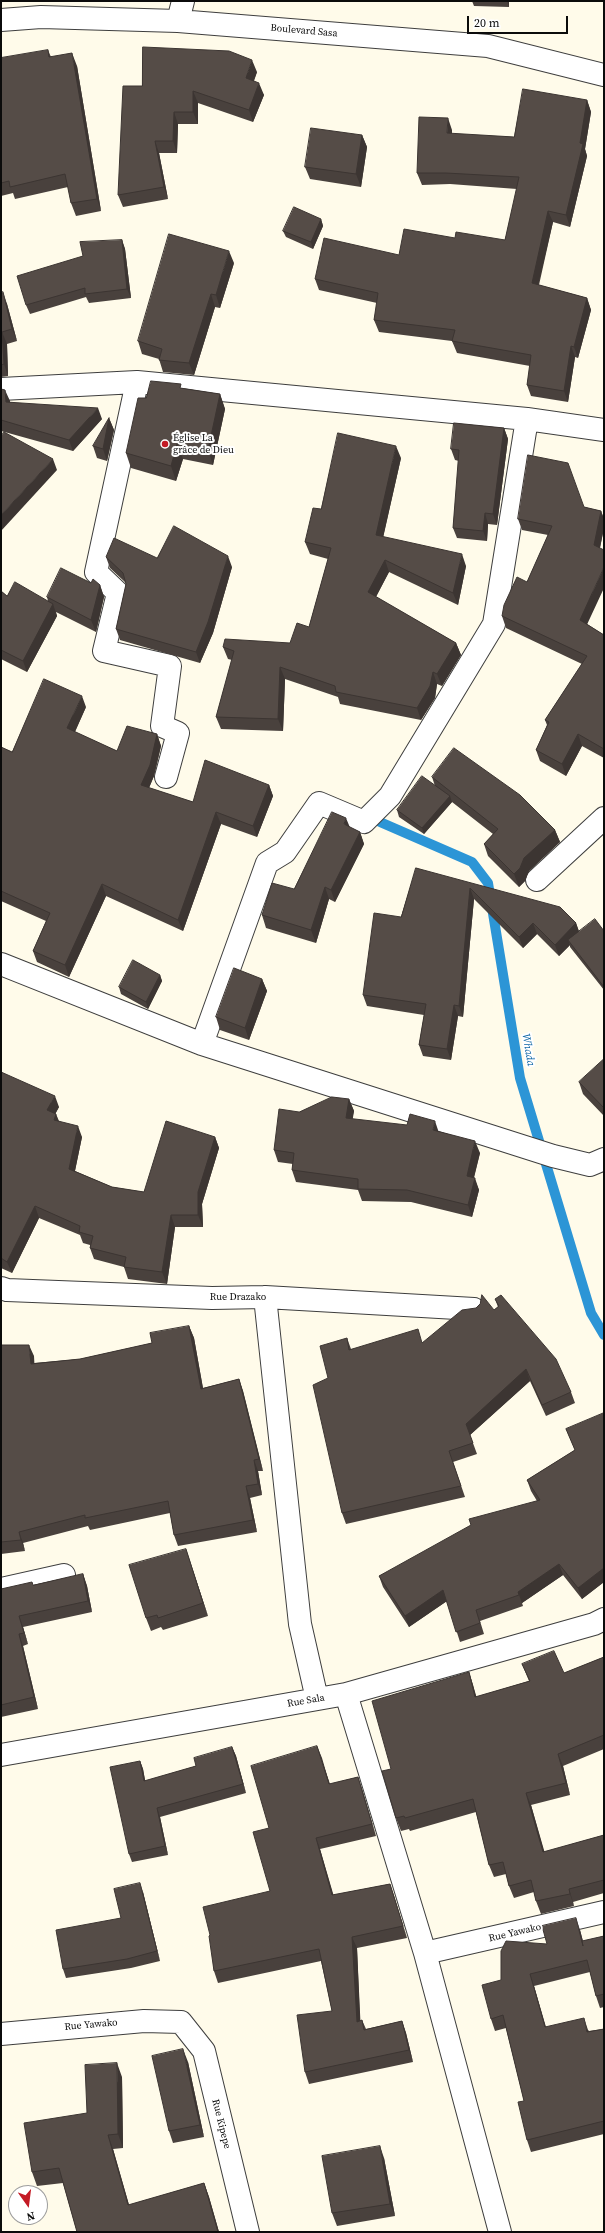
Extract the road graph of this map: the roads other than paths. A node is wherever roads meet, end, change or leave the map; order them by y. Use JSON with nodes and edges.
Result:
{"nodes":[{"id":1,"x":41,"y":9,"type":"edge"},
{"id":2,"x":180,"y":11,"type":"edge"},
{"id":3,"x":1,"y":20,"type":"edge"},
{"id":4,"x":604,"y":75,"type":"edge"},
{"id":5,"x":137,"y":382,"type":"junction"},
{"id":6,"x":1,"y":389,"type":"edge"},
{"id":7,"x":527,"y":419,"type":"junction"},
{"id":8,"x":604,"y":430,"type":"edge"},
{"id":9,"x":166,"y":777,"type":"dead end"},
{"id":10,"x":604,"y":818,"type":"edge"},
{"id":11,"x":537,"y":880,"type":"dead end"},
{"id":12,"x":1,"y":964,"type":"edge"},
{"id":13,"x":202,"y":1044,"type":"junction"},
{"id":14,"x":604,"y":1159,"type":"edge"},
{"id":15,"x":1,"y":1288,"type":"edge"},
{"id":16,"x":265,"y":1297,"type":"junction"},
{"id":17,"x":474,"y":1309,"type":"edge"},
{"id":18,"x":64,"y":1575,"type":"dead end"},
{"id":19,"x":1,"y":1589,"type":"edge"},
{"id":20,"x":604,"y":1620,"type":"edge"},
{"id":21,"x":346,"y":1694,"type":"junction"},
{"id":22,"x":317,"y":1699,"type":"junction"},
{"id":23,"x":1,"y":1755,"type":"edge"},
{"id":24,"x":604,"y":1912,"type":"edge"},
{"id":25,"x":426,"y":1953,"type":"junction"},
{"id":26,"x":181,"y":2022,"type":"joint"},
{"id":27,"x":1,"y":2034,"type":"edge"},
{"id":28,"x":248,"y":2232,"type":"edge"},
{"id":29,"x":500,"y":2232,"type":"edge"}],
"edges":[{"from":1,"to":2,"type":"street","name":"Boulevard Sasa"},
{"from":1,"to":3,"type":"street","name":"Boulevard Sasa"},
{"from":2,"to":4,"type":"street","name":"Boulevard Sasa"},
{"from":5,"to":6,"type":"street"},
{"from":5,"to":7,"type":"street"},
{"from":5,"to":9,"type":"street"},
{"from":7,"to":8,"type":"street"},
{"from":7,"to":13,"type":"street"},
{"from":10,"to":11,"type":"street"},
{"from":12,"to":13,"type":"street"},
{"from":13,"to":14,"type":"street"},
{"from":15,"to":16,"type":"street","name":"Rue Drazako"},
{"from":16,"to":17,"type":"street","name":"Rue Drazako"},
{"from":16,"to":22,"type":"street"},
{"from":18,"to":19,"type":"street"},
{"from":20,"to":21,"type":"street","name":"Rue Sala"},
{"from":21,"to":22,"type":"street","name":"Rue Sala"},
{"from":21,"to":25,"type":"street"},
{"from":22,"to":23,"type":"street","name":"Rue Sala"},
{"from":24,"to":25,"type":"street","name":"Rue Yawako"},
{"from":25,"to":29,"type":"street"},
{"from":26,"to":27,"type":"street","name":"Rue Yawako"},
{"from":26,"to":28,"type":"street","name":"Rue Kipepe"}]}
